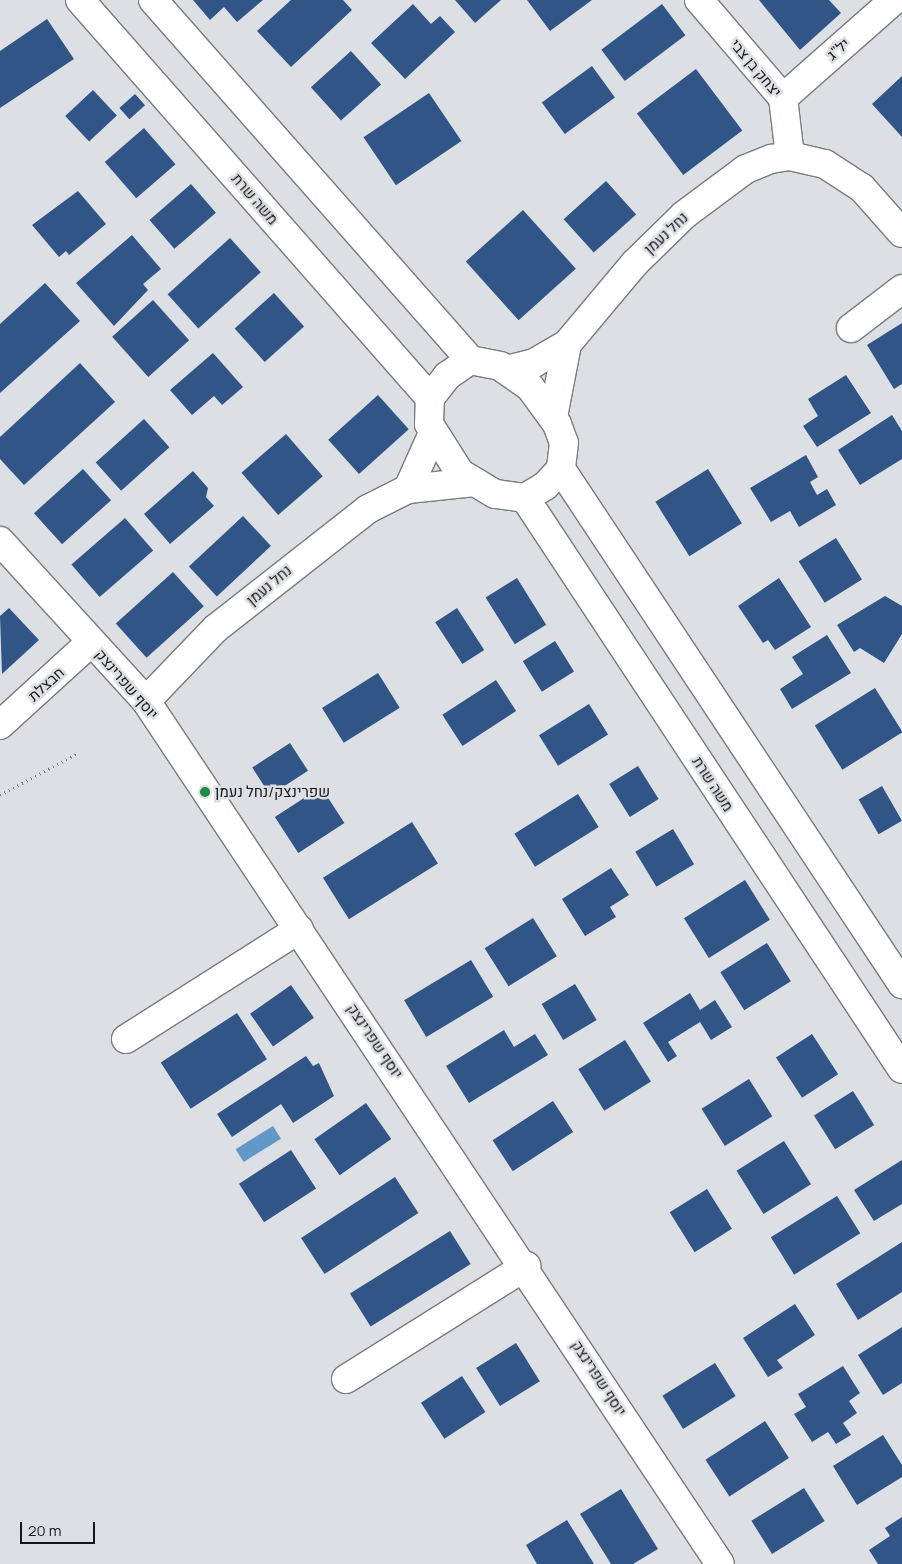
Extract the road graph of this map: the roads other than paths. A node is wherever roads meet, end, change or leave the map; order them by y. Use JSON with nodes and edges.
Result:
{"nodes":[{"id":1,"x":80,"y":0,"type":"edge"},
{"id":2,"x":153,"y":0,"type":"edge"},
{"id":3,"x":699,"y":0,"type":"edge"},
{"id":4,"x":894,"y":0,"type":"edge"},
{"id":5,"x":783,"y":98,"type":"junction"},
{"id":6,"x":790,"y":156,"type":"junction"},
{"id":7,"x":902,"y":233,"type":"edge"},
{"id":8,"x":902,"y":289,"type":"edge"},
{"id":9,"x":851,"y":328,"type":"dead end"},
{"id":10,"x":567,"y":344,"type":"junction"},
{"id":11,"x":470,"y":360,"type":"junction"},
{"id":12,"x":506,"y":370,"type":"junction"},
{"id":13,"x":430,"y":398,"type":"junction"},
{"id":14,"x":553,"y":417,"type":"junction"},
{"id":15,"x":433,"y":433,"type":"junction"},
{"id":16,"x":561,"y":468,"type":"junction"},
{"id":17,"x":476,"y":482,"type":"junction"},
{"id":18,"x":408,"y":489,"type":"junction"},
{"id":19,"x":525,"y":498,"type":"junction"},
{"id":20,"x":0,"y":541,"type":"edge"},
{"id":21,"x":91,"y":642,"type":"junction"},
{"id":22,"x":146,"y":702,"type":"junction"},
{"id":23,"x":0,"y":725,"type":"edge"},
{"id":24,"x":299,"y":929,"type":"junction"},
{"id":25,"x":902,"y":984,"type":"edge"},
{"id":26,"x":126,"y":1039,"type":"dead end"},
{"id":27,"x":902,"y":1069,"type":"edge"},
{"id":28,"x":526,"y":1266,"type":"junction"},
{"id":29,"x":346,"y":1379,"type":"dead end"},
{"id":30,"x":720,"y":1564,"type":"edge"}],
"edges":[{"from":1,"to":13,"type":"street","name":"משה שרת"},
{"from":2,"to":11,"type":"street"},
{"from":3,"to":5,"type":"street","name":"יצחק בן צבי"},
{"from":4,"to":5,"type":"street","name":"יל\"ג"},
{"from":5,"to":6,"type":"street","name":"יצחק בן צבי"},
{"from":6,"to":7,"type":"street"},
{"from":6,"to":10,"type":"street","name":"נחל נעמן"},
{"from":8,"to":9,"type":"street"},
{"from":10,"to":12,"type":"street","name":"נחל נעמן"},
{"from":10,"to":14,"type":"street","name":"נחל נעמן"},
{"from":11,"to":12,"type":"street"},
{"from":11,"to":13,"type":"street"},
{"from":12,"to":14,"type":"street"},
{"from":13,"to":15,"type":"street"},
{"from":14,"to":16,"type":"street"},
{"from":15,"to":17,"type":"street"},
{"from":15,"to":18,"type":"street"},
{"from":16,"to":19,"type":"street"},
{"from":16,"to":25,"type":"street"},
{"from":17,"to":18,"type":"street","name":"נחל נעמן"},
{"from":17,"to":19,"type":"street"},
{"from":18,"to":22,"type":"street","name":"נחל נעמן"},
{"from":19,"to":27,"type":"street","name":"משה שרת"},
{"from":20,"to":21,"type":"street","name":"יוסף שפרינצק"},
{"from":21,"to":22,"type":"street","name":"יוסף שפרינצק"},
{"from":21,"to":23,"type":"street","name":"חבצלת"},
{"from":22,"to":24,"type":"street","name":"יוסף שפרינצק"},
{"from":24,"to":26,"type":"street"},
{"from":24,"to":28,"type":"street","name":"יוסף שפרינצק"},
{"from":28,"to":29,"type":"street"},
{"from":28,"to":30,"type":"street","name":"יוסף שפרינצק"}]}
